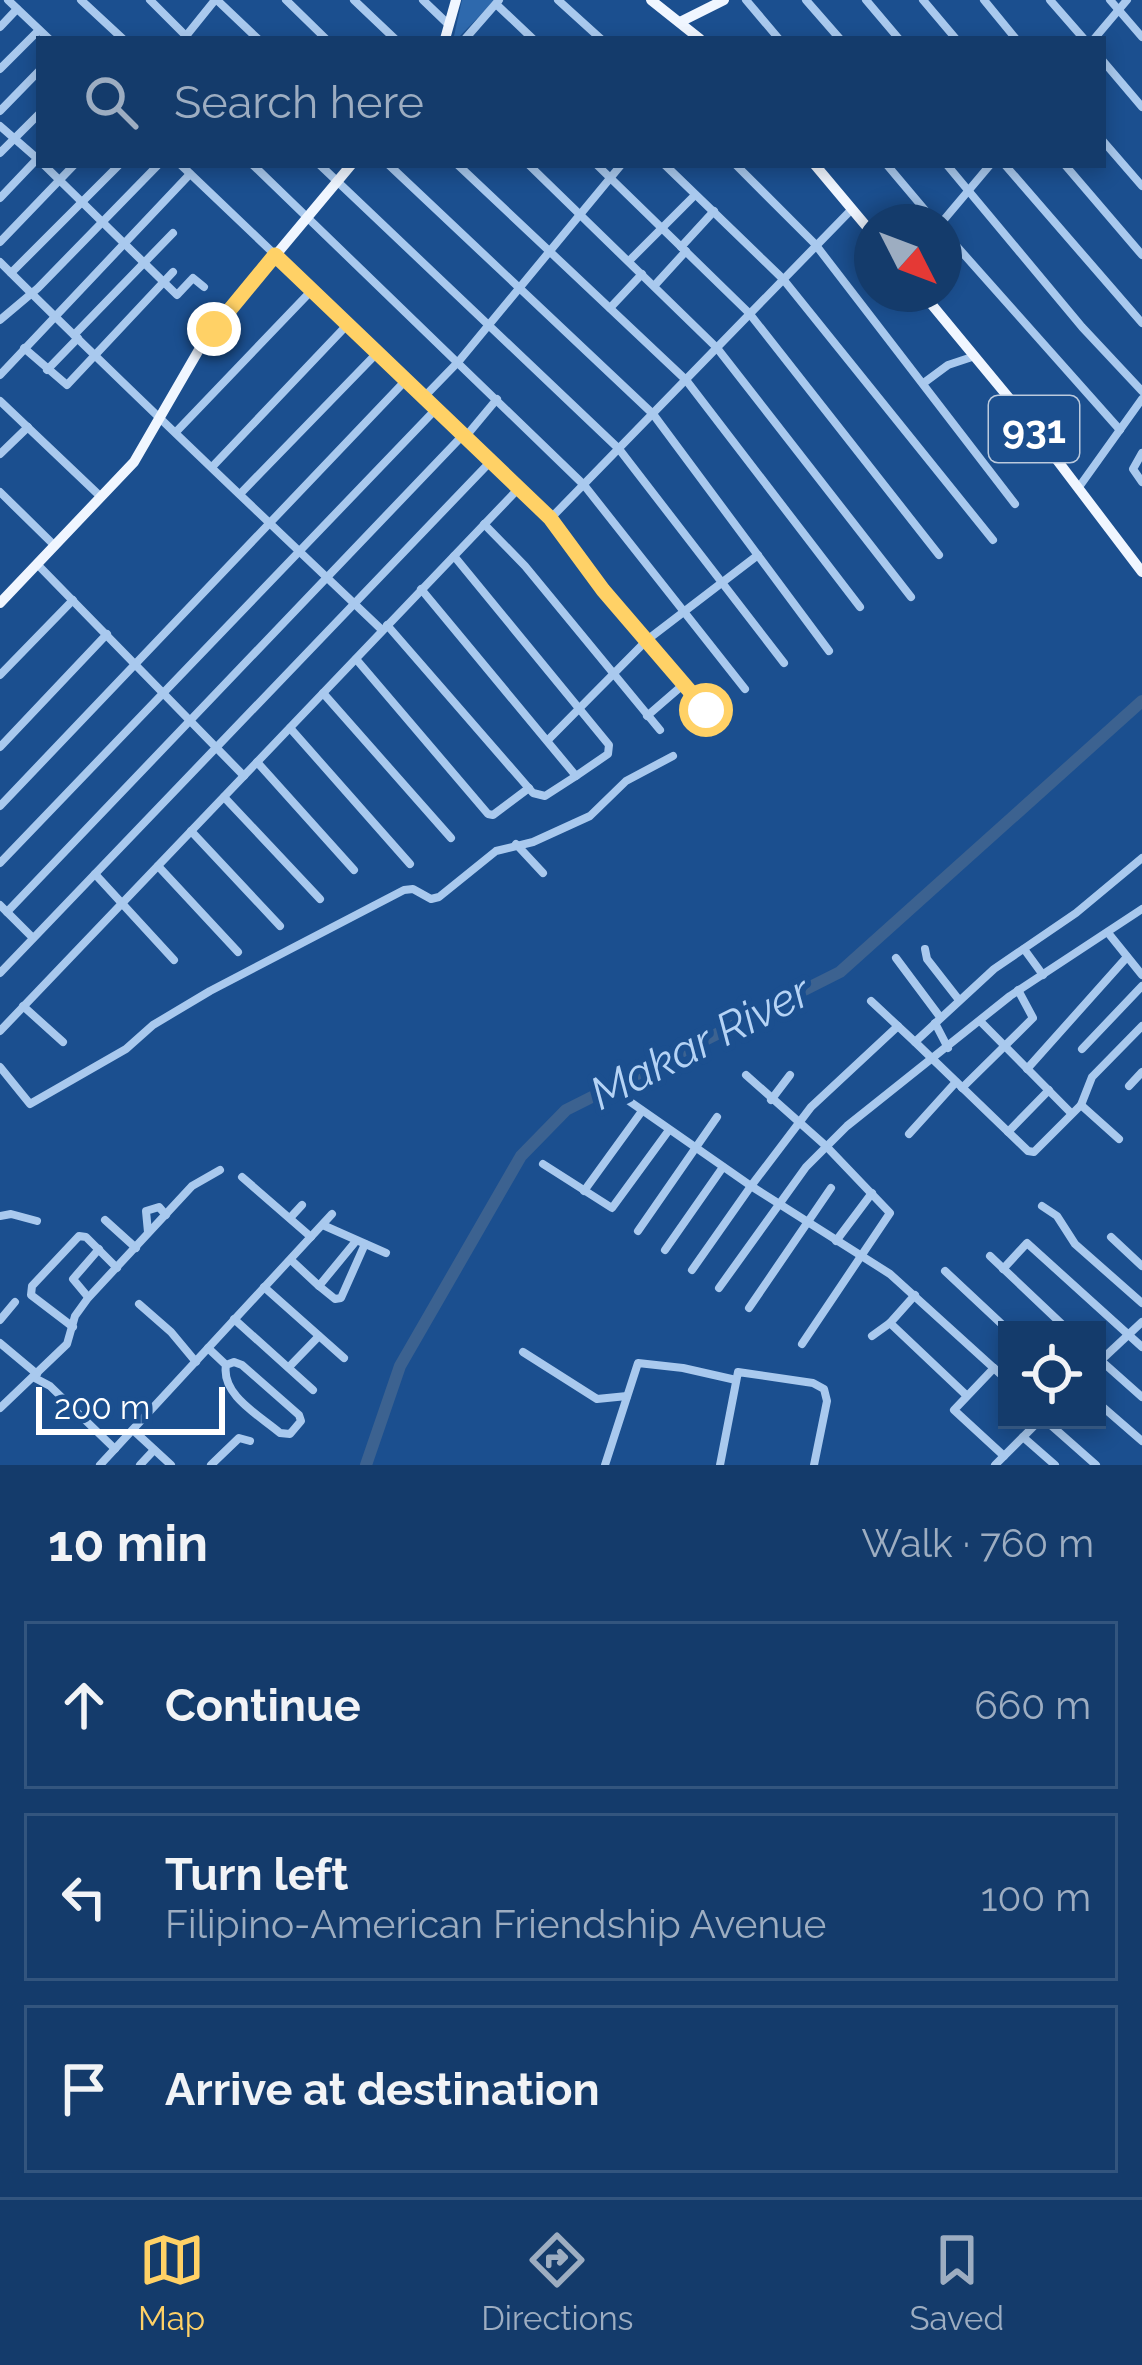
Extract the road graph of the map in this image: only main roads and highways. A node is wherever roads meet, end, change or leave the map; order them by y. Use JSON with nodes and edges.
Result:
{"nodes":[{"id":1,"x":456,"y":0,"type":"edge"},
{"id":2,"x":651,"y":0,"type":"edge"},
{"id":3,"x":724,"y":0,"type":"edge"},
{"id":4,"x":680,"y":22,"type":"junction"},
{"id":5,"x":448,"y":33,"type":"edge"},
{"id":6,"x":696,"y":36,"type":"edge"},
{"id":7,"x":348,"y":168,"type":"edge"},
{"id":8,"x":818,"y":168,"type":"edge"},
{"id":9,"x":854,"y":211,"type":"edge"},
{"id":10,"x":938,"y":312,"type":"edge"},
{"id":11,"x":1141,"y":570,"type":"edge"},
{"id":12,"x":0,"y":603,"type":"edge"}],
"edges":[{"from":1,"to":5,"type":"main road"},
{"from":2,"to":4,"type":"main road"},
{"from":3,"to":4,"type":"main road"},
{"from":4,"to":6,"type":"main road"},
{"from":7,"to":12,"type":"main road"},
{"from":8,"to":9,"type":"main road"},
{"from":10,"to":11,"type":"main road","number":"931"}]}
